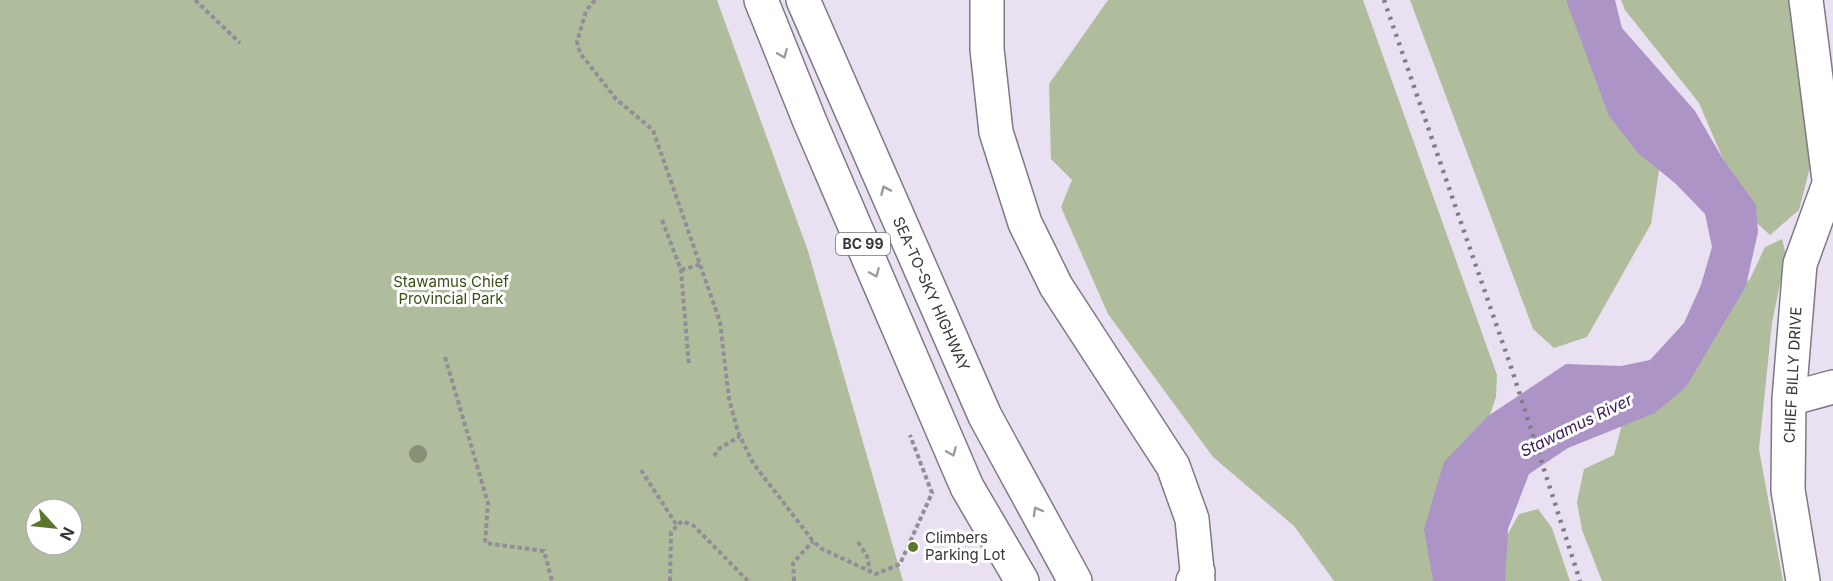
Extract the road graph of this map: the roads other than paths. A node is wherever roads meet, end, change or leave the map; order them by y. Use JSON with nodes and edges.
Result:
{"nodes":[{"id":1,"x":761,"y":0,"type":"edge"},
{"id":2,"x":803,"y":0,"type":"edge"},
{"id":3,"x":987,"y":0,"type":"edge"},
{"id":4,"x":1806,"y":0,"type":"edge"},
{"id":5,"x":1831,"y":177,"type":"edge"},
{"id":6,"x":1833,"y":387,"type":"edge"},
{"id":7,"x":1789,"y":399,"type":"junction"},
{"id":8,"x":1057,"y":549,"type":"junction"},
{"id":9,"x":1197,"y":579,"type":"edge"},
{"id":10,"x":1022,"y":581,"type":"edge"},
{"id":11,"x":1075,"y":581,"type":"edge"},
{"id":12,"x":1093,"y":581,"type":"edge"},
{"id":13,"x":1803,"y":581,"type":"edge"}],
"edges":[{"from":1,"to":10,"type":"main road","number":"BC 99","one_way":true},
{"from":8,"to":2,"type":"main road","name":"SEA-TO-SKY HIGHWAY","number":"BC 99","one_way":true},
{"from":3,"to":9,"type":"main road"},
{"from":4,"to":5,"type":"main road"},
{"from":5,"to":7,"type":"main road","name":"CHIEF BILLY DRIVE"},
{"from":6,"to":7,"type":"main road"},
{"from":7,"to":13,"type":"main road","name":"CHIEF BILLY DRIVE"},
{"from":8,"to":11,"type":"main road","name":"SEA-TO-SKY HIGHWAY","number":"BC 99"},
{"from":8,"to":12,"type":"main road"}]}
